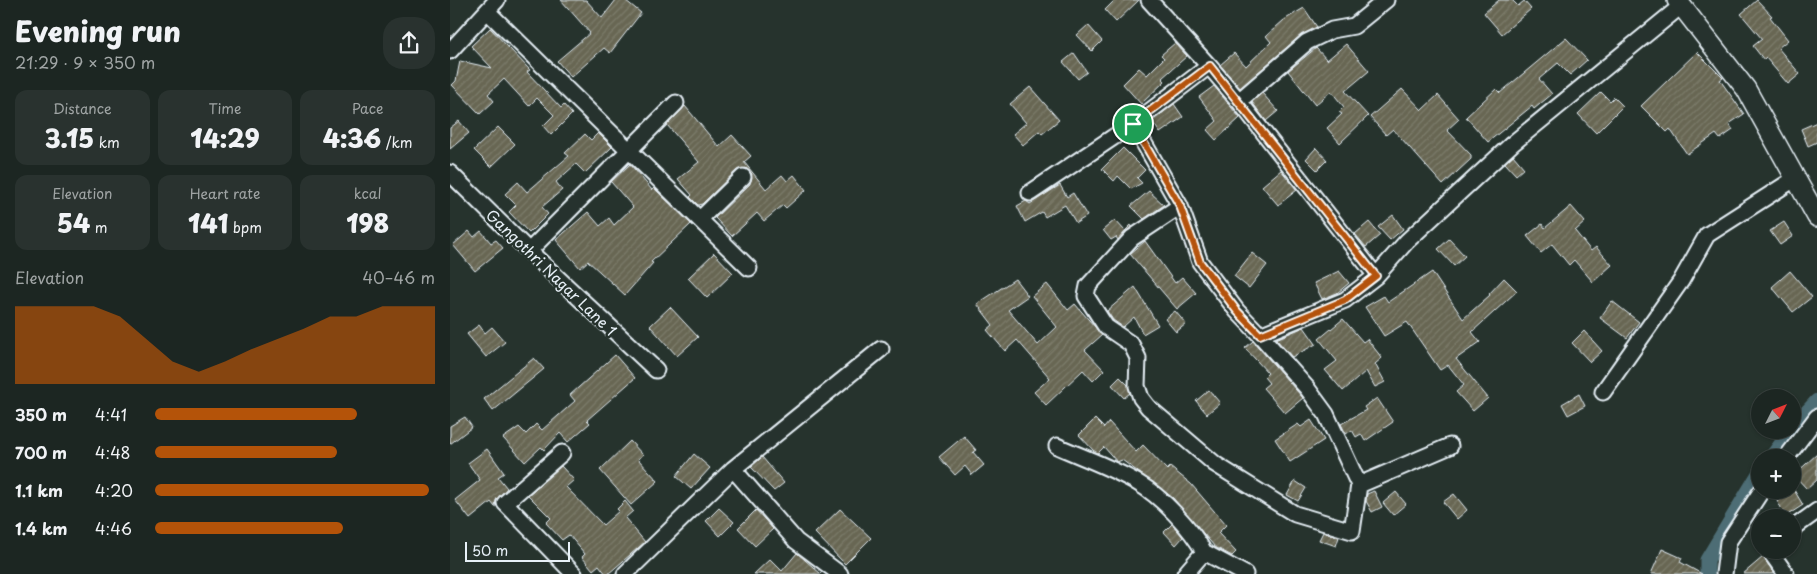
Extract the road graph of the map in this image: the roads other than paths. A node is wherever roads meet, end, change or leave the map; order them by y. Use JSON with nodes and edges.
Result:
{"nodes":[{"id":1,"x":1149,"y":0,"type":"edge"},
{"id":2,"x":1386,"y":0,"type":"edge"},
{"id":3,"x":1679,"y":3,"type":"edge"},
{"id":4,"x":492,"y":6,"type":"edge"},
{"id":5,"x":450,"y":51,"type":"edge"},
{"id":6,"x":1210,"y":66,"type":"junction"},
{"id":7,"x":1239,"y":101,"type":"junction"},
{"id":8,"x":676,"y":103,"type":"dead end"},
{"id":9,"x":1133,"y":124,"type":"junction"},
{"id":10,"x":628,"y":151,"type":"junction"},
{"id":11,"x":450,"y":173,"type":"edge"},
{"id":12,"x":743,"y":177,"type":"dead end"},
{"id":13,"x":1796,"y":178,"type":"junction"},
{"id":14,"x":1030,"y":193,"type":"dead end"},
{"id":15,"x":1180,"y":206,"type":"junction"},
{"id":16,"x":1817,"y":217,"type":"edge"},
{"id":17,"x":700,"y":219,"type":"junction"},
{"id":18,"x":529,"y":251,"type":"junction"},
{"id":19,"x":749,"y":268,"type":"dead end"},
{"id":20,"x":1376,"y":276,"type":"junction"},
{"id":21,"x":1260,"y":335,"type":"junction"},
{"id":22,"x":881,"y":349,"type":"dead end"},
{"id":23,"x":656,"y":370,"type":"dead end"},
{"id":24,"x":1603,"y":392,"type":"dead end"},
{"id":25,"x":1817,"y":417,"type":"edge"},
{"id":26,"x":1057,"y":446,"type":"dead end"},
{"id":27,"x":1450,"y":446,"type":"dead end"},
{"id":28,"x":1793,"y":449,"type":"edge"},
{"id":29,"x":562,"y":453,"type":"dead end"},
{"id":30,"x":734,"y":469,"type":"junction"},
{"id":31,"x":1359,"y":485,"type":"junction"},
{"id":32,"x":1756,"y":499,"type":"edge"},
{"id":33,"x":1817,"y":511,"type":"edge"},
{"id":34,"x":1801,"y":523,"type":"edge"},
{"id":35,"x":1204,"y":552,"type":"junction"},
{"id":36,"x":1775,"y":559,"type":"edge"},
{"id":37,"x":574,"y":574,"type":"edge"},
{"id":38,"x":625,"y":574,"type":"edge"},
{"id":39,"x":840,"y":574,"type":"edge"},
{"id":40,"x":1185,"y":574,"type":"edge"},
{"id":41,"x":1245,"y":574,"type":"edge"},
{"id":42,"x":1724,"y":574,"type":"edge"},
{"id":43,"x":1786,"y":574,"type":"edge"}],
"edges":[{"from":1,"to":6,"type":"street"},
{"from":2,"to":7,"type":"street"},
{"from":3,"to":13,"type":"main road"},
{"from":3,"to":20,"type":"street"},
{"from":4,"to":5,"type":"street"},
{"from":4,"to":10,"type":"street"},
{"from":6,"to":7,"type":"street"},
{"from":6,"to":9,"type":"street"},
{"from":7,"to":20,"type":"street"},
{"from":8,"to":10,"type":"street"},
{"from":9,"to":14,"type":"street"},
{"from":9,"to":15,"type":"street"},
{"from":10,"to":17,"type":"street"},
{"from":10,"to":18,"type":"street"},
{"from":11,"to":18,"type":"street","name":"Gangothri Nagar Lane 1"},
{"from":12,"to":17,"type":"street"},
{"from":13,"to":16,"type":"main road"},
{"from":13,"to":24,"type":"street"},
{"from":15,"to":21,"type":"street"},
{"from":15,"to":31,"type":"street"},
{"from":17,"to":19,"type":"street"},
{"from":18,"to":23,"type":"street","name":"Gangothri Nagar Lane 1"},
{"from":20,"to":21,"type":"street"},
{"from":21,"to":31,"type":"street"},
{"from":22,"to":30,"type":"street"},
{"from":25,"to":28,"type":"street"},
{"from":26,"to":35,"type":"street"},
{"from":27,"to":31,"type":"street"},
{"from":29,"to":37,"type":"street"},
{"from":30,"to":38,"type":"street"},
{"from":30,"to":39,"type":"street"},
{"from":32,"to":42,"type":"street"},
{"from":33,"to":34,"type":"street"},
{"from":35,"to":40,"type":"street"},
{"from":35,"to":41,"type":"street"},
{"from":36,"to":43,"type":"street"}]}
